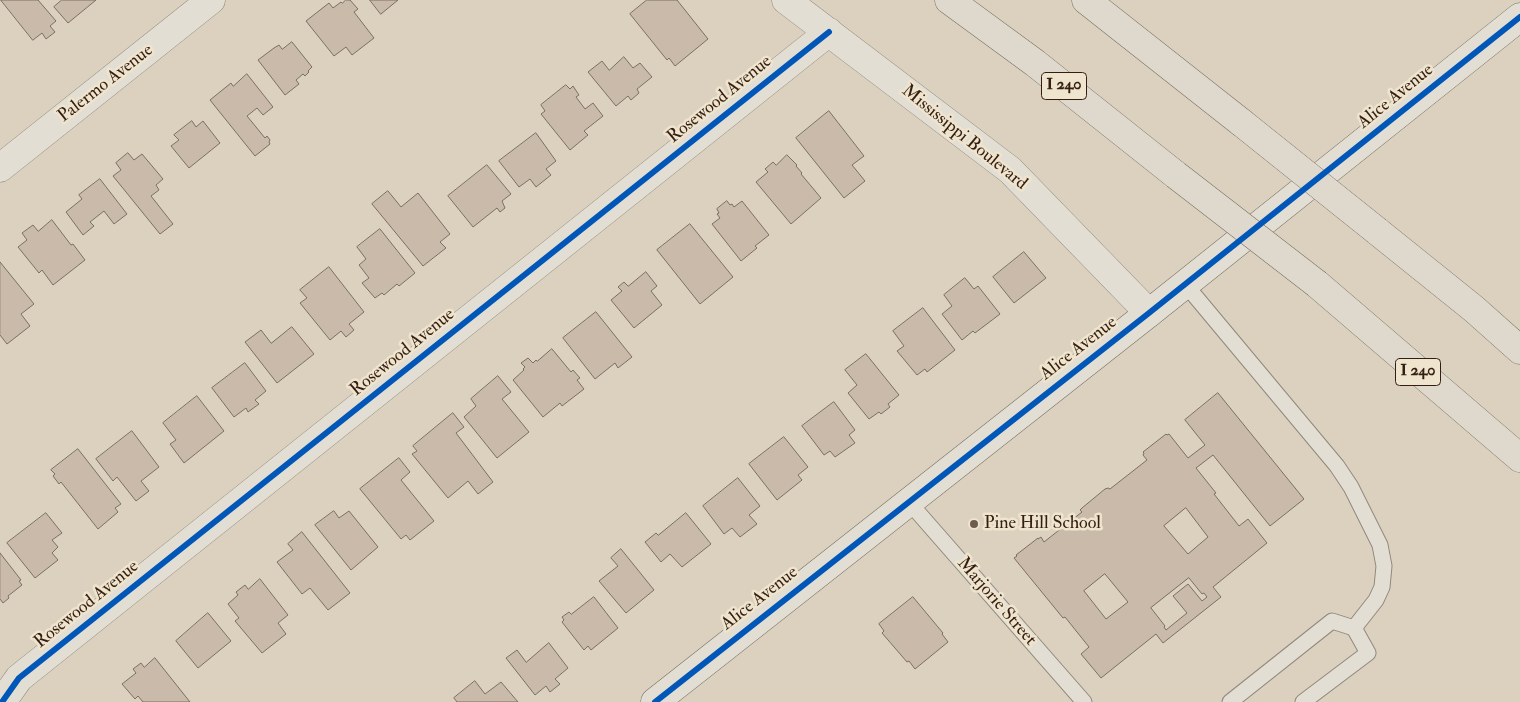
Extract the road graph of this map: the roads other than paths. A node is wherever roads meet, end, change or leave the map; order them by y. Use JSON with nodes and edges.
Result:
{"nodes":[{"id":1,"x":211,"y":0,"type":"edge"},
{"id":2,"x":786,"y":0,"type":"edge"},
{"id":3,"x":949,"y":0,"type":"edge"},
{"id":4,"x":1086,"y":0,"type":"edge"},
{"id":5,"x":1520,"y":17,"type":"edge"},
{"id":6,"x":829,"y":32,"type":"junction"},
{"id":7,"x":0,"y":168,"type":"edge"},
{"id":8,"x":1185,"y":284,"type":"junction"},
{"id":9,"x":1149,"y":313,"type":"junction"},
{"id":10,"x":1520,"y":350,"type":"edge"},
{"id":11,"x":1520,"y":458,"type":"edge"},
{"id":12,"x":908,"y":501,"type":"junction"},
{"id":13,"x":1354,"y":628,"type":"junction"},
{"id":14,"x":2,"y":702,"type":"edge"},
{"id":15,"x":655,"y":702,"type":"edge"},
{"id":16,"x":1084,"y":702,"type":"edge"},
{"id":17,"x":1230,"y":702,"type":"edge"},
{"id":18,"x":1303,"y":702,"type":"edge"}],
"edges":[{"from":1,"to":7,"type":"street","name":"Palermo Avenue"},
{"from":2,"to":6,"type":"street","name":"Mississippi Boulevard"},
{"from":3,"to":11,"type":"highway","number":"I 240","bridge":true},
{"from":4,"to":10,"type":"highway","bridge":true},
{"from":5,"to":8,"type":"street","name":"Alice Avenue"},
{"from":6,"to":9,"type":"street","name":"Mississippi Boulevard"},
{"from":6,"to":14,"type":"street","name":"Rosewood Avenue"},
{"from":8,"to":9,"type":"street","name":"Alice Avenue"},
{"from":8,"to":13,"type":"lane"},
{"from":9,"to":12,"type":"street","name":"Alice Avenue"},
{"from":12,"to":15,"type":"street","name":"Alice Avenue"},
{"from":12,"to":16,"type":"lane","name":"Marjorie Street"},
{"from":13,"to":17,"type":"lane"},
{"from":13,"to":18,"type":"lane"}]}
